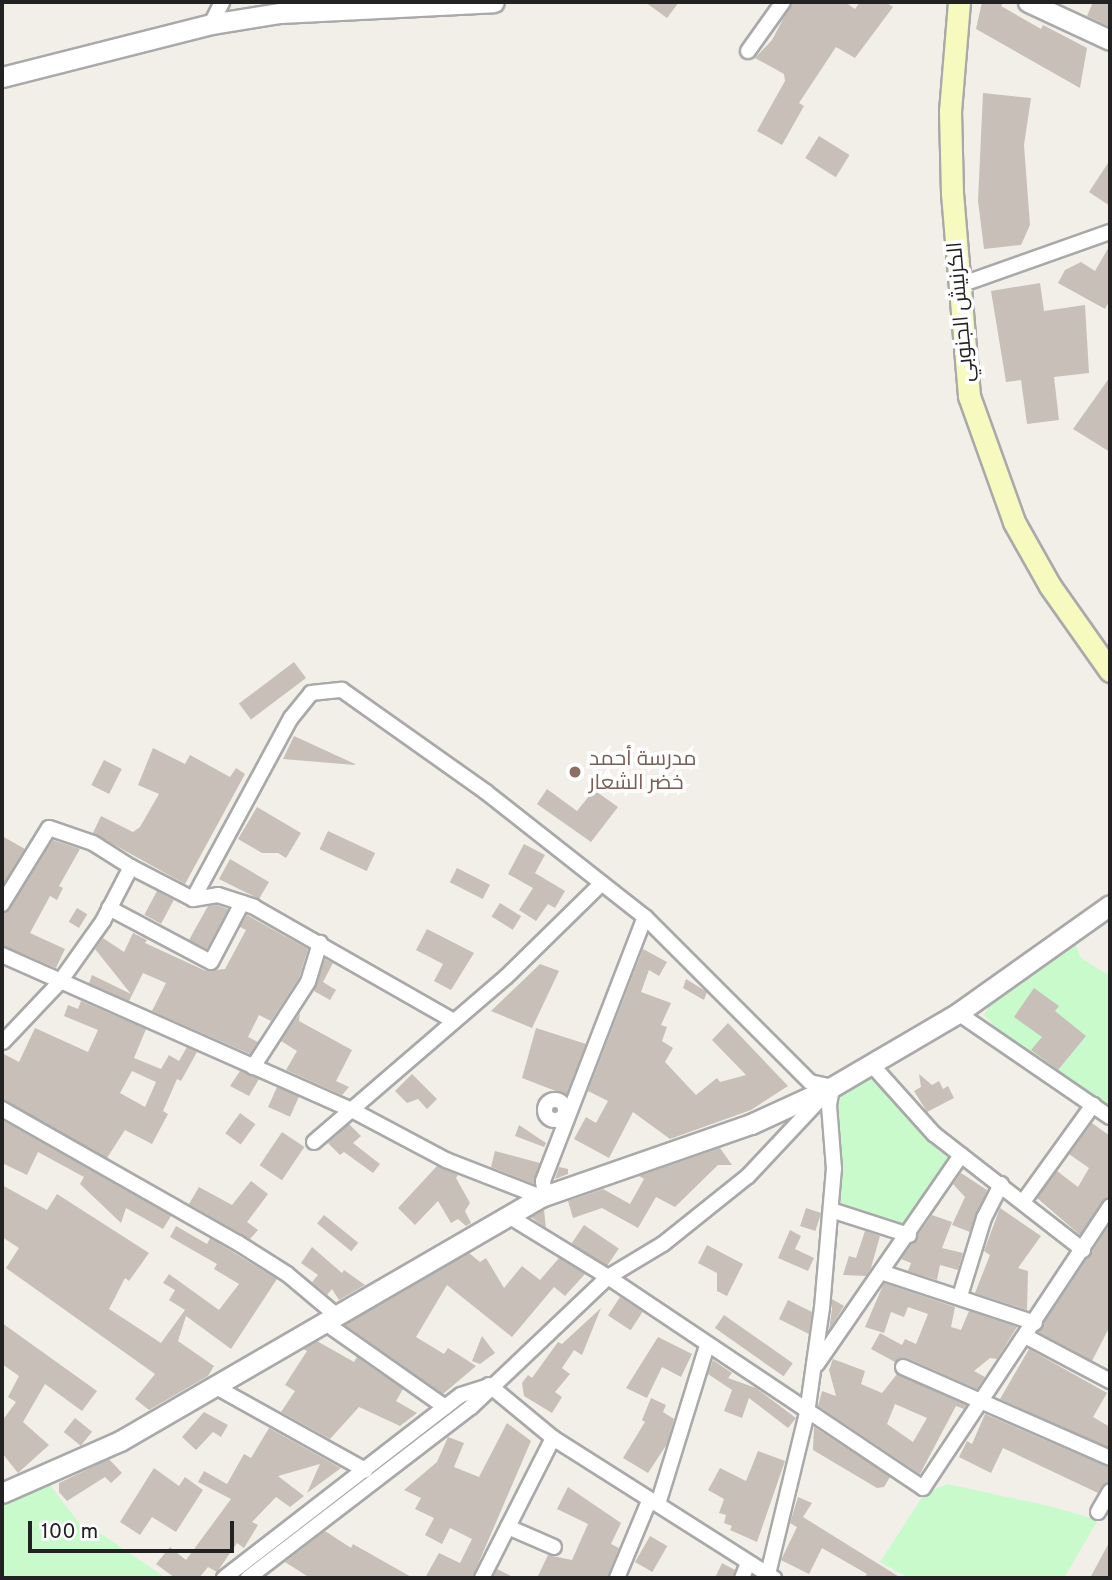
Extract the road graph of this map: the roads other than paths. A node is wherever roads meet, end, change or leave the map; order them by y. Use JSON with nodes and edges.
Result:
{"nodes":[{"id":1,"x":222,"y":2,"type":"edge"},
{"id":2,"x":494,"y":2,"type":"edge"},
{"id":3,"x":783,"y":2,"type":"edge"},
{"id":4,"x":959,"y":2,"type":"edge"},
{"id":5,"x":1028,"y":2,"type":"edge"},
{"id":6,"x":211,"y":24,"type":"junction"},
{"id":7,"x":1110,"y":40,"type":"edge"},
{"id":8,"x":748,"y":51,"type":"dead end"},
{"id":9,"x":2,"y":77,"type":"edge"},
{"id":10,"x":1110,"y":232,"type":"edge"},
{"id":11,"x":960,"y":285,"type":"junction"},
{"id":12,"x":1110,"y":671,"type":"edge"},
{"id":13,"x":131,"y":866,"type":"junction"},
{"id":14,"x":602,"y":883,"type":"junction"},
{"id":15,"x":193,"y":899,"type":"junction"},
{"id":16,"x":242,"y":903,"type":"junction"},
{"id":17,"x":2,"y":904,"type":"edge"},
{"id":18,"x":1110,"y":905,"type":"edge"},
{"id":19,"x":109,"y":908,"type":"junction"},
{"id":20,"x":645,"y":917,"type":"junction"},
{"id":21,"x":320,"y":943,"type":"junction"},
{"id":22,"x":2,"y":955,"type":"edge"},
{"id":23,"x":60,"y":983,"type":"junction"},
{"id":24,"x":958,"y":1013,"type":"junction"},
{"id":25,"x":454,"y":1021,"type":"junction"},
{"id":26,"x":3,"y":1042,"type":"edge"},
{"id":27,"x":873,"y":1065,"type":"junction"},
{"id":28,"x":253,"y":1067,"type":"junction"},
{"id":29,"x":832,"y":1087,"type":"junction"},
{"id":30,"x":1093,"y":1105,"type":"junction"},
{"id":31,"x":2,"y":1109,"type":"edge"},
{"id":32,"x":350,"y":1109,"type":"junction"},
{"id":33,"x":1110,"y":1117,"type":"edge"},
{"id":34,"x":314,"y":1142,"type":"dead end"},
{"id":35,"x":961,"y":1155,"type":"junction"},
{"id":36,"x":1001,"y":1184,"type":"junction"},
{"id":37,"x":543,"y":1196,"type":"junction"},
{"id":38,"x":1023,"y":1202,"type":"junction"},
{"id":39,"x":1110,"y":1207,"type":"edge"},
{"id":40,"x":831,"y":1210,"type":"junction"},
{"id":41,"x":507,"y":1215,"type":"junction"},
{"id":42,"x":1105,"y":1226,"type":"edge"},
{"id":43,"x":909,"y":1235,"type":"junction"},
{"id":44,"x":1083,"y":1250,"type":"junction"},
{"id":45,"x":884,"y":1273,"type":"junction"},
{"id":46,"x":608,"y":1277,"type":"junction"},
{"id":47,"x":960,"y":1296,"type":"junction"},
{"id":48,"x":330,"y":1318,"type":"junction"},
{"id":49,"x":1035,"y":1323,"type":"junction"},
{"id":50,"x":1027,"y":1337,"type":"junction"},
{"id":51,"x":707,"y":1346,"type":"junction"},
{"id":52,"x":903,"y":1367,"type":"dead end"},
{"id":53,"x":814,"y":1368,"type":"junction"},
{"id":54,"x":1110,"y":1381,"type":"edge"},
{"id":55,"x":489,"y":1385,"type":"junction"},
{"id":56,"x":216,"y":1387,"type":"junction"},
{"id":57,"x":979,"y":1401,"type":"junction"},
{"id":58,"x":445,"y":1407,"type":"junction"},
{"id":59,"x":807,"y":1413,"type":"junction"},
{"id":60,"x":553,"y":1438,"type":"junction"},
{"id":61,"x":1110,"y":1458,"type":"edge"},
{"id":62,"x":365,"y":1470,"type":"junction"},
{"id":63,"x":1110,"y":1491,"type":"edge"},
{"id":64,"x":2,"y":1493,"type":"edge"},
{"id":65,"x":654,"y":1503,"type":"junction"},
{"id":66,"x":1098,"y":1512,"type":"dead end"},
{"id":67,"x":508,"y":1527,"type":"junction"},
{"id":68,"x":554,"y":1547,"type":"dead end"},
{"id":69,"x":748,"y":1563,"type":"junction"},
{"id":70,"x":771,"y":1576,"type":"edge"},
{"id":71,"x":230,"y":1577,"type":"edge"},
{"id":72,"x":248,"y":1578,"type":"edge"},
{"id":73,"x":482,"y":1578,"type":"edge"},
{"id":74,"x":617,"y":1578,"type":"edge"},
{"id":75,"x":743,"y":1578,"type":"edge"}],
"edges":[{"from":1,"to":6,"type":"street"},
{"from":2,"to":6,"type":"street"},
{"from":3,"to":8,"type":"street"},
{"from":4,"to":11,"type":"main road","name":"الكرنيش الجنوبي"},
{"from":5,"to":7,"type":"street"},
{"from":6,"to":9,"type":"street"},
{"from":10,"to":11,"type":"street"},
{"from":11,"to":12,"type":"main road","name":"الكرنيش الجنوبي"},
{"from":13,"to":15,"type":"street"},
{"from":13,"to":17,"type":"street"},
{"from":13,"to":19,"type":"street"},
{"from":14,"to":15,"type":"street"},
{"from":14,"to":20,"type":"street"},
{"from":14,"to":25,"type":"street"},
{"from":15,"to":16,"type":"street"},
{"from":16,"to":19,"type":"street"},
{"from":16,"to":21,"type":"street"},
{"from":18,"to":24,"type":"street"},
{"from":19,"to":23,"type":"street"},
{"from":20,"to":29,"type":"street"},
{"from":20,"to":37,"type":"street"},
{"from":21,"to":25,"type":"street"},
{"from":21,"to":28,"type":"street"},
{"from":22,"to":23,"type":"street"},
{"from":23,"to":26,"type":"street"},
{"from":23,"to":28,"type":"street"},
{"from":24,"to":27,"type":"street"},
{"from":24,"to":30,"type":"street"},
{"from":25,"to":32,"type":"street"},
{"from":27,"to":29,"type":"street"},
{"from":27,"to":35,"type":"street"},
{"from":28,"to":32,"type":"street"},
{"from":29,"to":37,"type":"street"},
{"from":29,"to":40,"type":"street"},
{"from":29,"to":46,"type":"street"},
{"from":30,"to":33,"type":"street"},
{"from":30,"to":38,"type":"street"},
{"from":31,"to":48,"type":"street"},
{"from":32,"to":34,"type":"street"},
{"from":32,"to":37,"type":"street"},
{"from":35,"to":36,"type":"street"},
{"from":35,"to":43,"type":"street"},
{"from":36,"to":38,"type":"street"},
{"from":36,"to":47,"type":"street"},
{"from":37,"to":41,"type":"street"},
{"from":38,"to":44,"type":"street"},
{"from":39,"to":42,"type":"street"},
{"from":40,"to":43,"type":"street"},
{"from":40,"to":53,"type":"street"},
{"from":41,"to":46,"type":"street"},
{"from":41,"to":48,"type":"street"},
{"from":42,"to":44,"type":"street"},
{"from":43,"to":45,"type":"street"},
{"from":44,"to":49,"type":"street"},
{"from":45,"to":47,"type":"street"},
{"from":45,"to":53,"type":"street"},
{"from":46,"to":51,"type":"street"},
{"from":46,"to":55,"type":"street"},
{"from":47,"to":49,"type":"street"},
{"from":48,"to":56,"type":"street"},
{"from":48,"to":58,"type":"street"},
{"from":49,"to":50,"type":"street"},
{"from":50,"to":54,"type":"street"},
{"from":50,"to":57,"type":"street"},
{"from":51,"to":59,"type":"street"},
{"from":51,"to":65,"type":"street"},
{"from":52,"to":57,"type":"street"},
{"from":53,"to":59,"type":"street"},
{"from":55,"to":58,"type":"street"},
{"from":55,"to":60,"type":"street"},
{"from":55,"to":72,"type":"street"},
{"from":56,"to":62,"type":"street"},
{"from":56,"to":64,"type":"street"},
{"from":57,"to":59,"type":"street"},
{"from":57,"to":61,"type":"street"},
{"from":58,"to":62,"type":"street"},
{"from":59,"to":70,"type":"street"},
{"from":60,"to":65,"type":"street"},
{"from":60,"to":67,"type":"street"},
{"from":62,"to":71,"type":"street"},
{"from":63,"to":66,"type":"street"},
{"from":65,"to":69,"type":"street"},
{"from":65,"to":74,"type":"street"},
{"from":67,"to":68,"type":"street"},
{"from":67,"to":73,"type":"street"},
{"from":69,"to":70,"type":"street"},
{"from":69,"to":75,"type":"street"}]}
